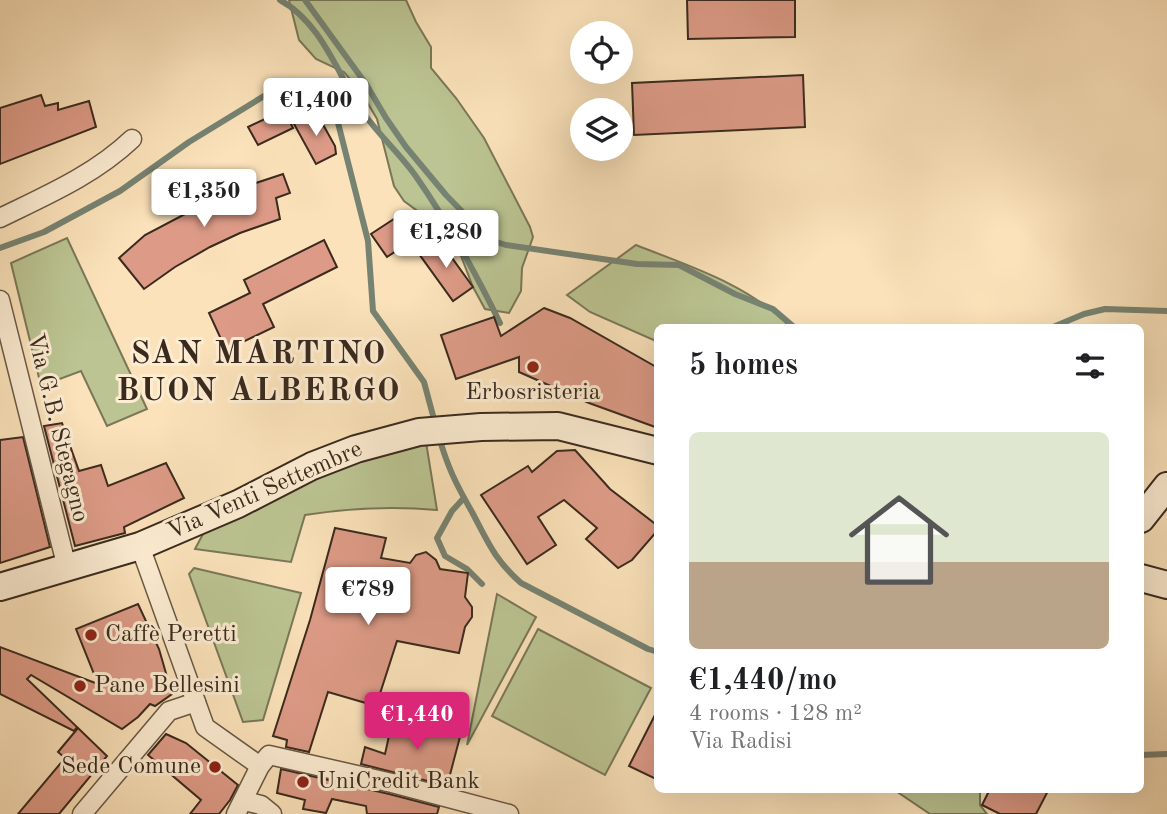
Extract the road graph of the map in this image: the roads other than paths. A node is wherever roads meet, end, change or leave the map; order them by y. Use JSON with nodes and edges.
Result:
{"nodes":[{"id":1,"x":132,"y":139,"type":"dead end"},
{"id":2,"x":0,"y":218,"type":"edge"},
{"id":3,"x":0,"y":300,"type":"edge"},
{"id":4,"x":654,"y":451,"type":"edge"},
{"id":5,"x":1167,"y":486,"type":"edge"},
{"id":6,"x":1144,"y":515,"type":"edge"},
{"id":7,"x":140,"y":546,"type":"junction"},
{"id":8,"x":67,"y":568,"type":"junction"},
{"id":9,"x":1144,"y":579,"type":"edge"},
{"id":10,"x":1167,"y":585,"type":"edge"},
{"id":11,"x":0,"y":587,"type":"edge"},
{"id":12,"x":196,"y":702,"type":"junction"},
{"id":13,"x":260,"y":766,"type":"junction"},
{"id":14,"x":240,"y":808,"type":"edge"},
{"id":15,"x":82,"y":814,"type":"edge"},
{"id":16,"x":272,"y":814,"type":"edge"},
{"id":17,"x":509,"y":814,"type":"edge"}],
"edges":[{"from":1,"to":2,"type":"street"},
{"from":3,"to":8,"type":"street","name":"Via G.B. Stegagno"},
{"from":4,"to":7,"type":"main road","name":"Via Venti Settembre"},
{"from":5,"to":6,"type":"main road"},
{"from":7,"to":8,"type":"main road","name":"Via Venti Settembre"},
{"from":7,"to":12,"type":"street"},
{"from":8,"to":11,"type":"main road","name":"Via Venti Settembre"},
{"from":9,"to":10,"type":"main road"},
{"from":12,"to":13,"type":"street"},
{"from":12,"to":15,"type":"street"},
{"from":13,"to":14,"type":"street"},
{"from":13,"to":17,"type":"street"},
{"from":14,"to":16,"type":"street"}]}
